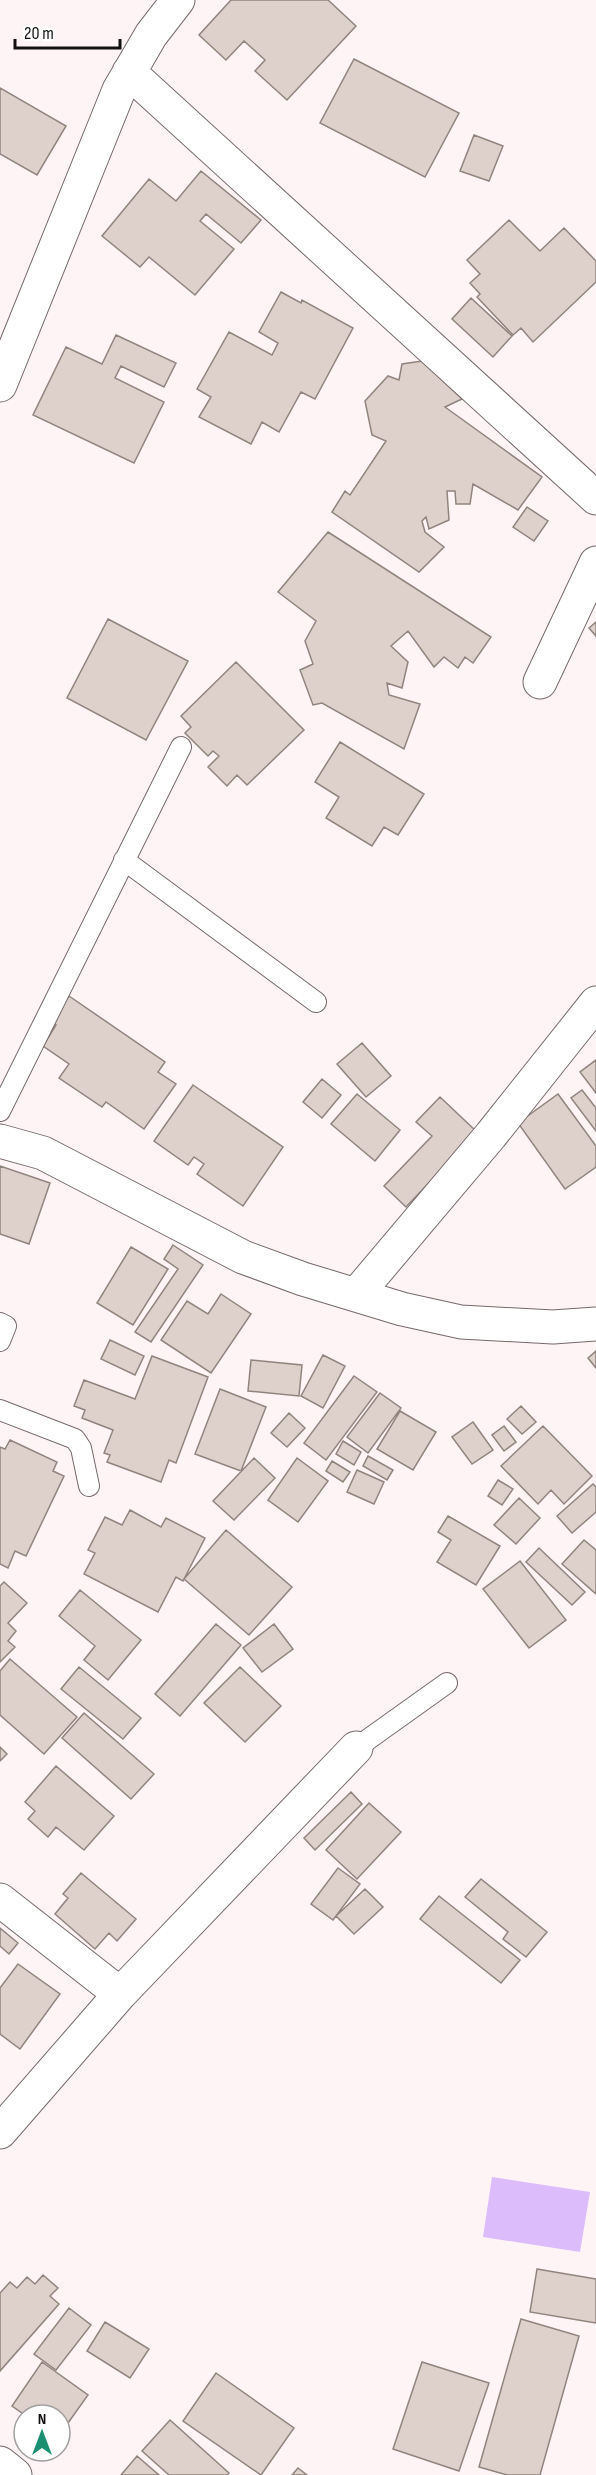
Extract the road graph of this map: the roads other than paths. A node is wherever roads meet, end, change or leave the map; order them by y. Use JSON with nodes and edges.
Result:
{"nodes":[{"id":1,"x":178,"y":0,"type":"edge"},
{"id":2,"x":129,"y":72,"type":"junction"},
{"id":3,"x":0,"y":385,"type":"edge"},
{"id":4,"x":596,"y":498,"type":"edge"},
{"id":5,"x":596,"y":563,"type":"edge"},
{"id":6,"x":540,"y":682,"type":"dead end"},
{"id":7,"x":181,"y":747,"type":"dead end"},
{"id":8,"x":124,"y":860,"type":"junction"},
{"id":9,"x":316,"y":1002,"type":"dead end"},
{"id":10,"x":596,"y":1002,"type":"edge"},
{"id":11,"x":0,"y":1111,"type":"edge"},
{"id":12,"x":0,"y":1141,"type":"edge"},
{"id":13,"x":356,"y":1295,"type":"junction"},
{"id":14,"x":0,"y":1323,"type":"edge"},
{"id":15,"x":596,"y":1324,"type":"edge"},
{"id":16,"x":0,"y":1341,"type":"edge"},
{"id":17,"x":0,"y":1410,"type":"edge"},
{"id":18,"x":89,"y":1486,"type":"dead end"},
{"id":19,"x":447,"y":1683,"type":"dead end"},
{"id":20,"x":356,"y":1748,"type":"joint"},
{"id":21,"x":0,"y":1900,"type":"edge"},
{"id":22,"x":120,"y":1994,"type":"junction"},
{"id":23,"x":0,"y":2132,"type":"edge"},
{"id":24,"x":0,"y":2463,"type":"edge"},
{"id":25,"x":15,"y":2475,"type":"edge"}],
"edges":[{"from":1,"to":2,"type":"street"},
{"from":2,"to":3,"type":"street"},
{"from":2,"to":4,"type":"street"},
{"from":5,"to":6,"type":"street"},
{"from":7,"to":8,"type":"lane"},
{"from":8,"to":9,"type":"lane"},
{"from":8,"to":11,"type":"lane"},
{"from":10,"to":13,"type":"street"},
{"from":12,"to":13,"type":"street"},
{"from":13,"to":15,"type":"street"},
{"from":14,"to":16,"type":"lane"},
{"from":17,"to":18,"type":"lane"},
{"from":19,"to":20,"type":"lane"},
{"from":20,"to":22,"type":"street"},
{"from":21,"to":22,"type":"street"},
{"from":22,"to":23,"type":"street"},
{"from":24,"to":25,"type":"street"}]}
